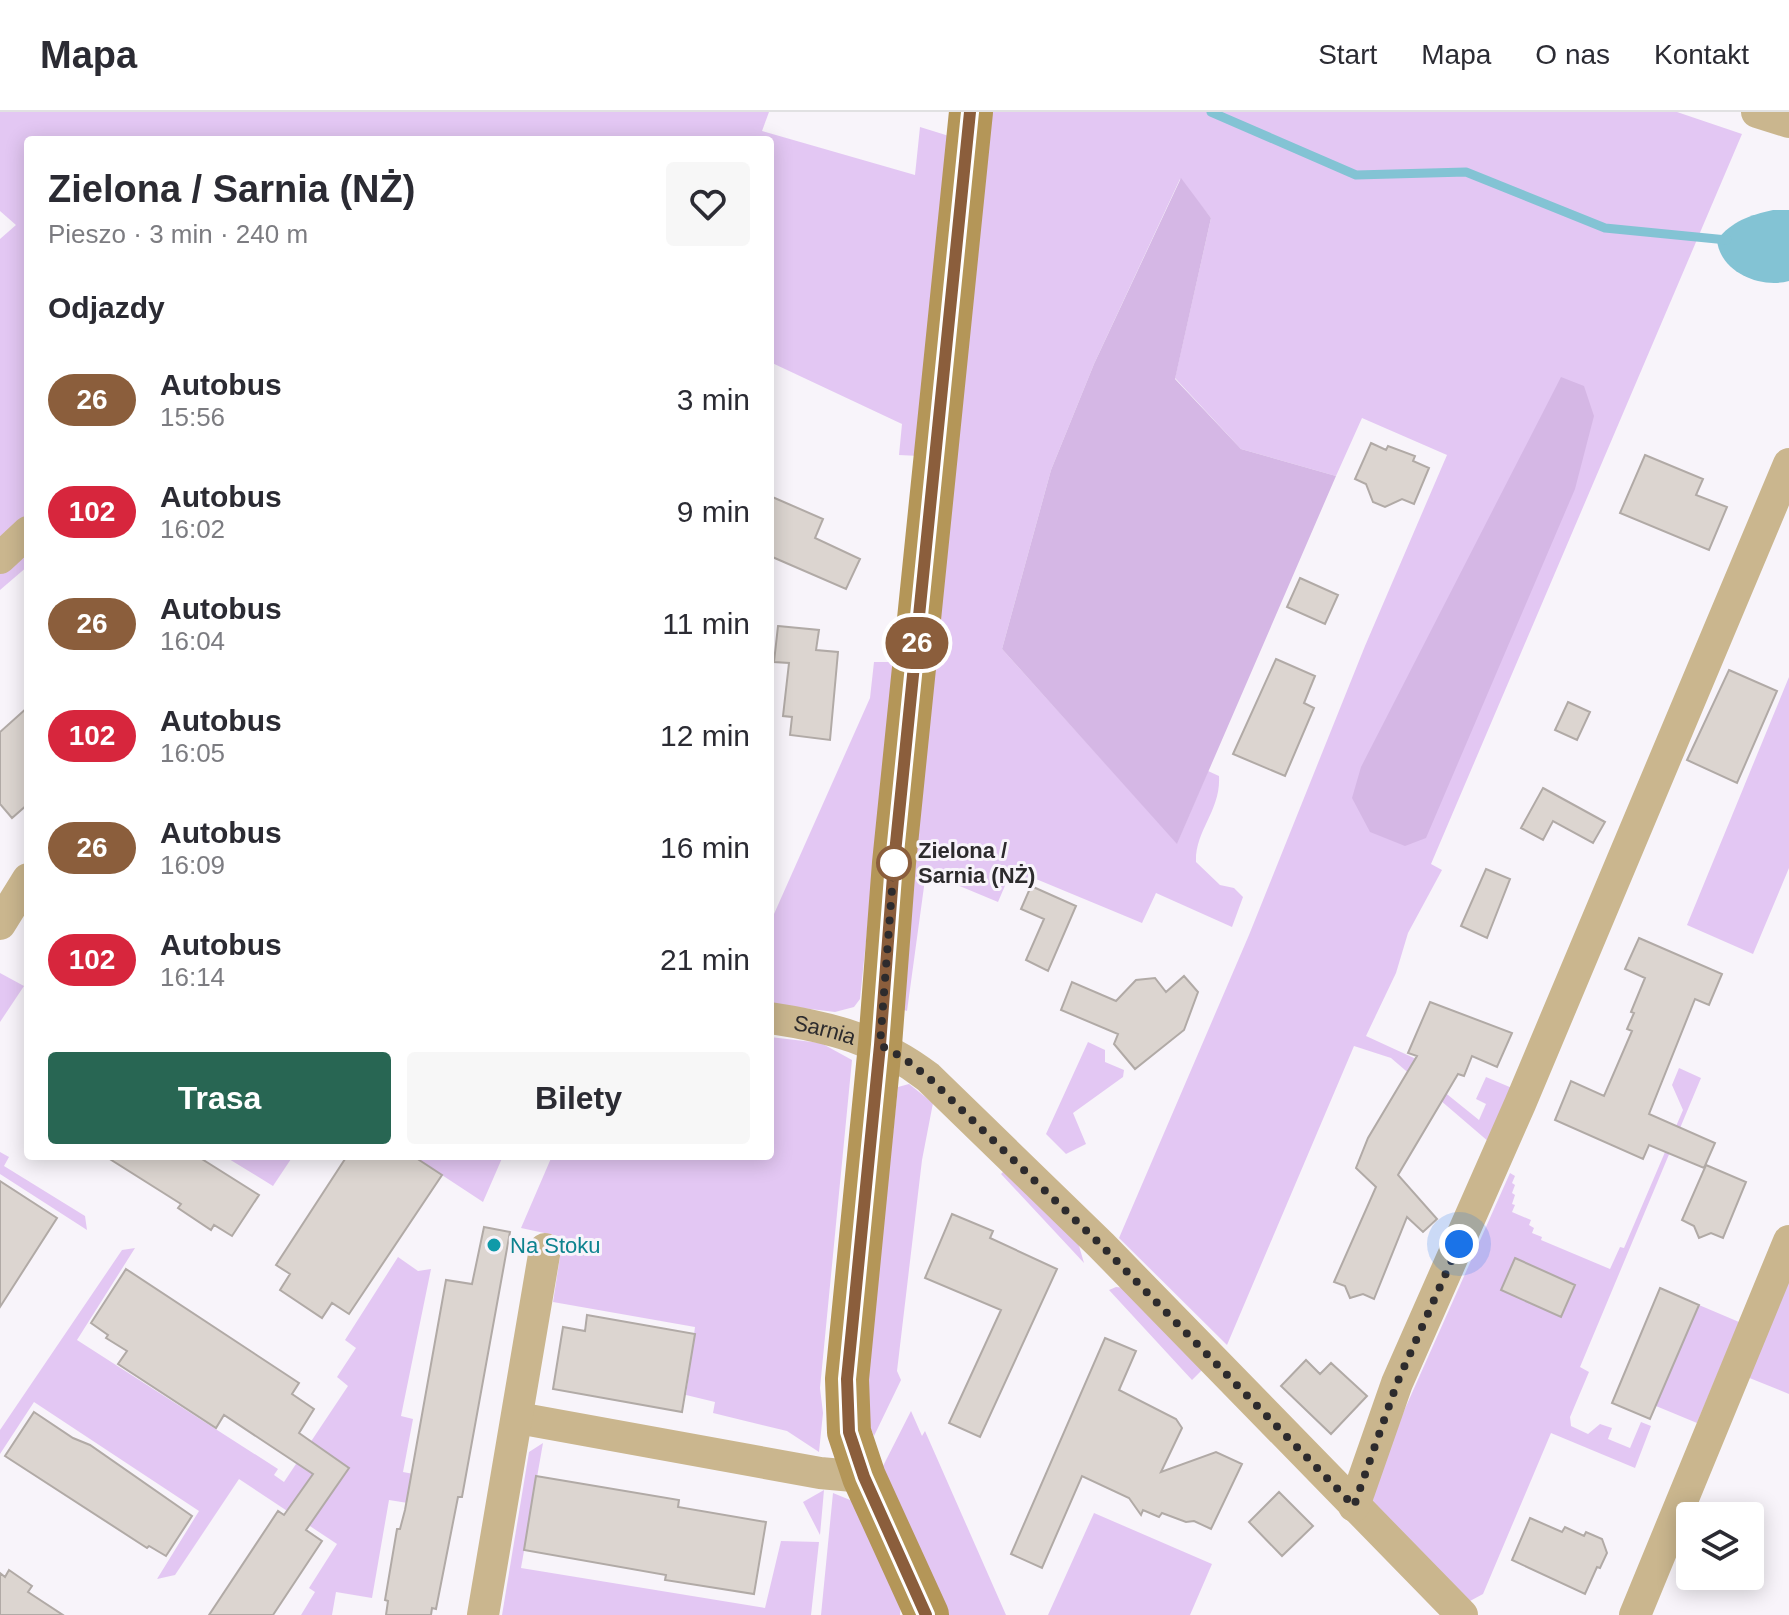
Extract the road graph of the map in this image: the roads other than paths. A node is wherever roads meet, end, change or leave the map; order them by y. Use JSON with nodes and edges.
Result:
{"nodes":[{"id":1,"x":971,"y":112,"type":"edge"},
{"id":2,"x":1757,"y":112,"type":"edge"},
{"id":3,"x":1789,"y":122,"type":"edge"},
{"id":4,"x":1789,"y":464,"type":"edge"},
{"id":5,"x":24,"y":536,"type":"edge"},
{"id":6,"x":0,"y":558,"type":"edge"},
{"id":7,"x":24,"y":885,"type":"edge"},
{"id":8,"x":0,"y":924,"type":"edge"},
{"id":9,"x":774,"y":1019,"type":"edge"},
{"id":10,"x":880,"y":1045,"type":"junction"},
{"id":11,"x":1789,"y":1241,"type":"edge"},
{"id":12,"x":545,"y":1249,"type":"dead end"},
{"id":13,"x":518,"y":1418,"type":"junction"},
{"id":14,"x":864,"y":1477,"type":"junction"},
{"id":15,"x":1354,"y":1506,"type":"junction"},
{"id":16,"x":483,"y":1615,"type":"edge"},
{"id":17,"x":927,"y":1615,"type":"edge"},
{"id":18,"x":1462,"y":1615,"type":"edge"},
{"id":19,"x":1635,"y":1615,"type":"edge"}],
"edges":[{"from":1,"to":10,"type":"street"},
{"from":2,"to":3,"type":"street"},
{"from":4,"to":15,"type":"street"},
{"from":5,"to":6,"type":"street"},
{"from":7,"to":8,"type":"street"},
{"from":9,"to":10,"type":"street","name":"Sarnia"},
{"from":10,"to":14,"type":"street"},
{"from":10,"to":15,"type":"street","name":"Sarnia"},
{"from":11,"to":19,"type":"street"},
{"from":12,"to":13,"type":"street"},
{"from":13,"to":14,"type":"street"},
{"from":13,"to":16,"type":"street"},
{"from":14,"to":17,"type":"street"},
{"from":15,"to":18,"type":"street","name":"Sarnia"}]}
